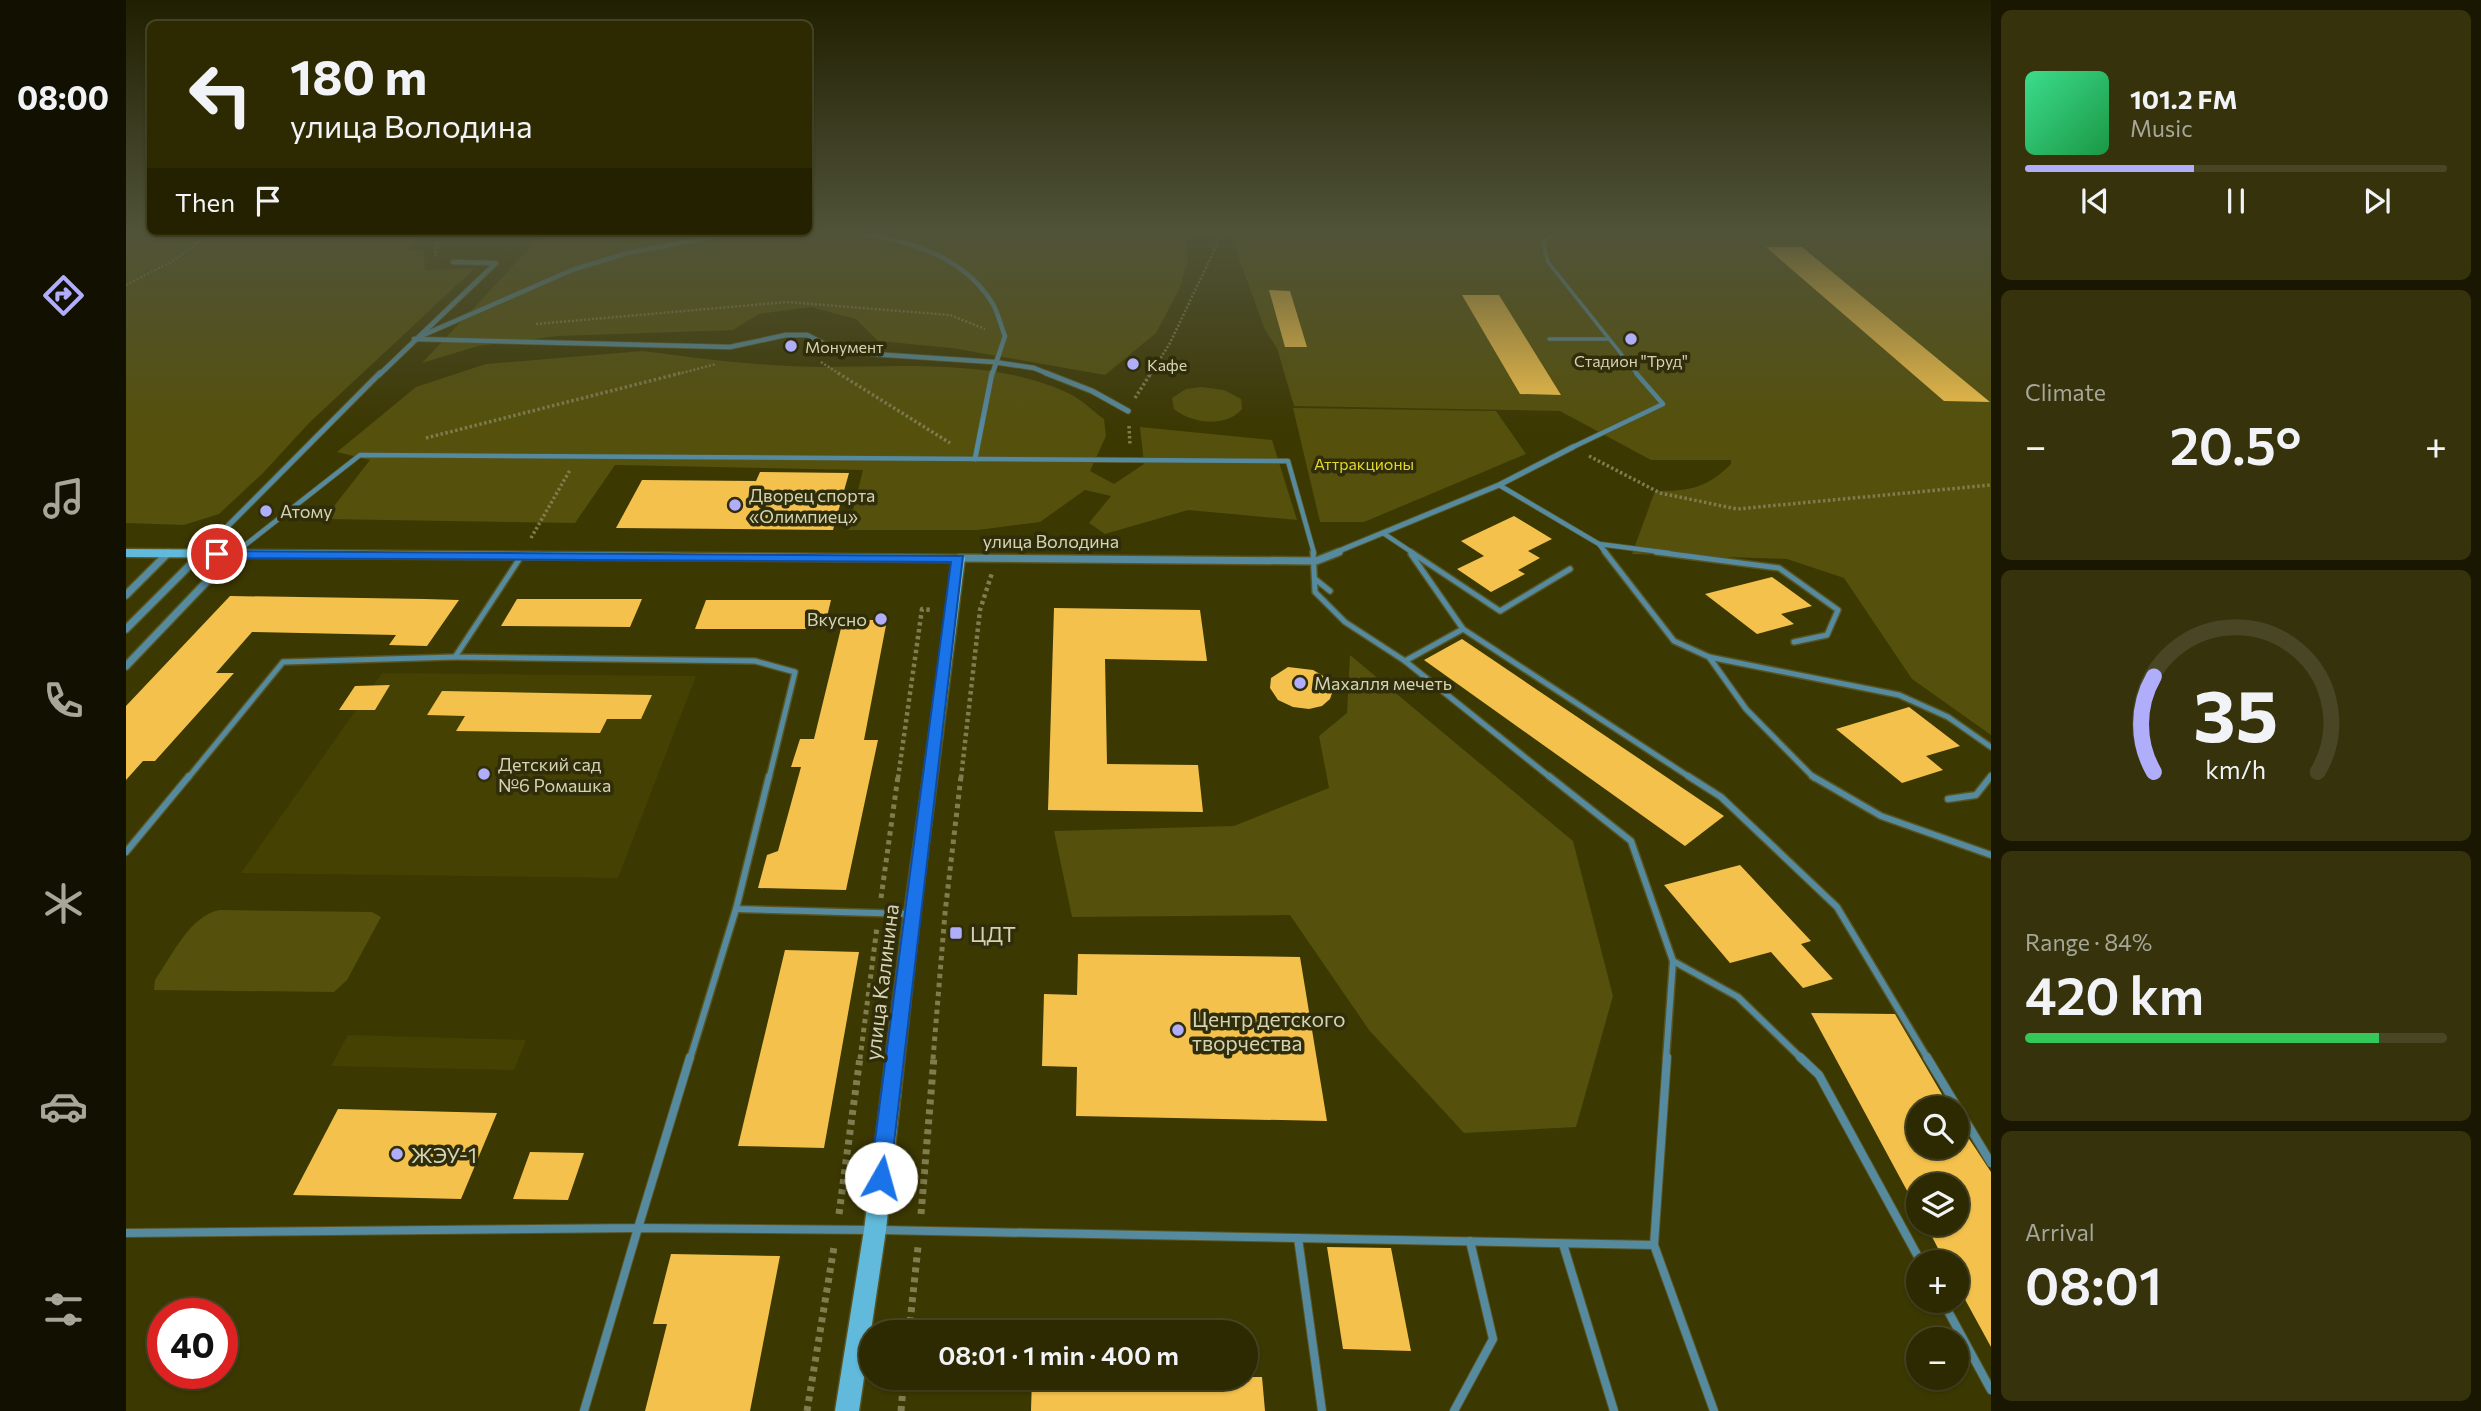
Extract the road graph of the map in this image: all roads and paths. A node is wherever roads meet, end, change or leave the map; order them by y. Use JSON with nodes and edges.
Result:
{"nodes":[{"id":1,"x":459,"y":297,"type":"edge"},
{"id":2,"x":511,"y":297,"type":"edge"},
{"id":3,"x":988,"y":297,"type":"edge"},
{"id":4,"x":1192,"y":297,"type":"edge"},
{"id":5,"x":1575,"y":297,"type":"edge"},
{"id":6,"x":534,"y":325,"type":"dead end"},
{"id":7,"x":1005,"y":337,"type":"junction"},
{"id":8,"x":414,"y":339,"type":"junction"},
{"id":9,"x":1549,"y":339,"type":"dead end"},
{"id":10,"x":1607,"y":339,"type":"junction"},
{"id":11,"x":814,"y":358,"type":"dead end"},
{"id":12,"x":994,"y":362,"type":"junction"},
{"id":13,"x":718,"y":363,"type":"dead end"},
{"id":14,"x":1128,"y":411,"type":"junction"},
{"id":15,"x":413,"y":441,"type":"dead end"},
{"id":16,"x":1573,"y":447,"type":"junction"},
{"id":17,"x":975,"y":458,"type":"junction"},
{"id":18,"x":577,"y":459,"type":"junction"},
{"id":19,"x":1130,"y":460,"type":"junction"},
{"id":20,"x":1499,"y":485,"type":"junction"},
{"id":21,"x":1991,"y":485,"type":"edge"},
{"id":22,"x":1383,"y":533,"type":"junction"},
{"id":23,"x":1599,"y":544,"type":"junction"},
{"id":24,"x":126,"y":553,"type":"edge"},
{"id":25,"x":168,"y":553,"type":"junction"},
{"id":26,"x":201,"y":554,"type":"junction"},
{"id":27,"x":233,"y":554,"type":"junction"},
{"id":28,"x":1411,"y":554,"type":"junction"},
{"id":29,"x":520,"y":558,"type":"junction"},
{"id":30,"x":958,"y":558,"type":"junction"},
{"id":31,"x":997,"y":558,"type":"junction"},
{"id":32,"x":1316,"y":561,"type":"junction"},
{"id":33,"x":1570,"y":569,"type":"dead end"},
{"id":34,"x":1315,"y":579,"type":"junction"},
{"id":35,"x":1330,"y":591,"type":"dead end"},
{"id":36,"x":126,"y":595,"type":"edge"},
{"id":37,"x":953,"y":610,"type":"junction"},
{"id":38,"x":979,"y":610,"type":"junction"},
{"id":39,"x":126,"y":629,"type":"edge"},
{"id":40,"x":1463,"y":629,"type":"junction"},
{"id":41,"x":1794,"y":642,"type":"dead end"},
{"id":42,"x":455,"y":657,"type":"junction"},
{"id":43,"x":1709,"y":657,"type":"junction"},
{"id":44,"x":1405,"y":661,"type":"junction"},
{"id":45,"x":126,"y":666,"type":"edge"},
{"id":46,"x":1991,"y":747,"type":"edge"},
{"id":47,"x":1991,"y":776,"type":"edge"},
{"id":48,"x":1948,"y":799,"type":"dead end"},
{"id":49,"x":126,"y":852,"type":"edge"},
{"id":50,"x":1991,"y":855,"type":"edge"},
{"id":51,"x":736,"y":909,"type":"junction"},
{"id":52,"x":878,"y":914,"type":"junction"},
{"id":53,"x":912,"y":915,"type":"junction"},
{"id":54,"x":1673,"y":961,"type":"junction"},
{"id":55,"x":1991,"y":1163,"type":"edge"},
{"id":56,"x":638,"y":1228,"type":"junction"},
{"id":57,"x":837,"y":1229,"type":"junction"},
{"id":58,"x":875,"y":1230,"type":"junction"},
{"id":59,"x":126,"y":1233,"type":"edge"},
{"id":60,"x":920,"y":1233,"type":"junction"},
{"id":61,"x":1298,"y":1238,"type":"junction"},
{"id":62,"x":1470,"y":1241,"type":"junction"},
{"id":63,"x":1563,"y":1244,"type":"junction"},
{"id":64,"x":1654,"y":1245,"type":"junction"},
{"id":65,"x":1914,"y":1250,"type":"edge"},
{"id":66,"x":1949,"y":1313,"type":"edge"},
{"id":67,"x":910,"y":1320,"type":"edge"},
{"id":68,"x":903,"y":1390,"type":"edge"},
{"id":69,"x":1991,"y":1390,"type":"edge"},
{"id":70,"x":584,"y":1411,"type":"edge"},
{"id":71,"x":807,"y":1411,"type":"edge"},
{"id":72,"x":847,"y":1411,"type":"edge"},
{"id":73,"x":901,"y":1411,"type":"edge"},
{"id":74,"x":1322,"y":1411,"type":"edge"},
{"id":75,"x":1454,"y":1411,"type":"edge"},
{"id":76,"x":1614,"y":1411,"type":"edge"},
{"id":77,"x":1714,"y":1411,"type":"edge"}],
"edges":[{"from":1,"to":8,"type":"street"},
{"from":2,"to":8,"type":"street"},
{"from":3,"to":7,"type":"street"},
{"from":4,"to":14,"type":"path"},
{"from":5,"to":10,"type":"lane"},
{"from":6,"to":7,"type":"path"},
{"from":7,"to":12,"type":"street"},
{"from":8,"to":12,"type":"street"},
{"from":8,"to":26,"type":"street"},
{"from":9,"to":10,"type":"lane"},
{"from":10,"to":16,"type":"lane"},
{"from":11,"to":17,"type":"path"},
{"from":12,"to":14,"type":"street"},
{"from":12,"to":17,"type":"street"},
{"from":13,"to":15,"type":"path"},
{"from":14,"to":19,"type":"path"},
{"from":16,"to":20,"type":"street","name":"улица Володина"},
{"from":16,"to":21,"type":"path"},
{"from":17,"to":18,"type":"lane"},
{"from":17,"to":19,"type":"lane"},
{"from":18,"to":27,"type":"lane"},
{"from":18,"to":29,"type":"path"},
{"from":19,"to":32,"type":"lane"},
{"from":20,"to":22,"type":"street","name":"улица Володина"},
{"from":20,"to":23,"type":"lane"},
{"from":22,"to":28,"type":"lane"},
{"from":22,"to":32,"type":"street","name":"улица Володина"},
{"from":23,"to":41,"type":"lane"},
{"from":23,"to":43,"type":"lane"},
{"from":24,"to":25,"type":"street","name":"улица Володина"},
{"from":25,"to":26,"type":"street","name":"улица Володина"},
{"from":25,"to":36,"type":"street"},
{"from":26,"to":27,"type":"street","name":"улица Володина"},
{"from":26,"to":39,"type":"street"},
{"from":27,"to":29,"type":"street","name":"улица Володина"},
{"from":27,"to":45,"type":"street"},
{"from":28,"to":33,"type":"lane"},
{"from":28,"to":40,"type":"lane"},
{"from":29,"to":30,"type":"street","name":"улица Володина"},
{"from":29,"to":42,"type":"lane"},
{"from":30,"to":31,"type":"street","name":"улица Володина"},
{"from":30,"to":37,"type":"street","name":"улица Калинина"},
{"from":31,"to":32,"type":"street","name":"улица Володина"},
{"from":31,"to":38,"type":"path"},
{"from":32,"to":34,"type":"lane"},
{"from":34,"to":35,"type":"lane"},
{"from":34,"to":44,"type":"lane"},
{"from":37,"to":38,"type":"path"},
{"from":37,"to":52,"type":"path"},
{"from":37,"to":53,"type":"street","name":"улица Калинина"},
{"from":38,"to":60,"type":"path"},
{"from":40,"to":44,"type":"lane"},
{"from":40,"to":55,"type":"lane"},
{"from":42,"to":49,"type":"lane"},
{"from":42,"to":51,"type":"lane"},
{"from":43,"to":46,"type":"lane"},
{"from":43,"to":50,"type":"lane"},
{"from":44,"to":54,"type":"lane"},
{"from":47,"to":48,"type":"lane"},
{"from":51,"to":52,"type":"lane"},
{"from":51,"to":56,"type":"lane"},
{"from":52,"to":53,"type":"lane"},
{"from":52,"to":57,"type":"path"},
{"from":53,"to":58,"type":"street","name":"улица Калинина"},
{"from":54,"to":64,"type":"lane"},
{"from":54,"to":65,"type":"lane"},
{"from":56,"to":57,"type":"lane"},
{"from":56,"to":59,"type":"lane"},
{"from":56,"to":70,"type":"lane"},
{"from":57,"to":58,"type":"lane"},
{"from":57,"to":71,"type":"path"},
{"from":58,"to":60,"type":"lane"},
{"from":58,"to":72,"type":"street","name":"улица Калинина"},
{"from":60,"to":61,"type":"lane"},
{"from":60,"to":67,"type":"path"},
{"from":61,"to":62,"type":"lane"},
{"from":61,"to":74,"type":"lane"},
{"from":62,"to":63,"type":"lane"},
{"from":62,"to":75,"type":"lane"},
{"from":63,"to":64,"type":"lane"},
{"from":63,"to":76,"type":"lane"},
{"from":64,"to":77,"type":"lane"},
{"from":66,"to":69,"type":"lane"},
{"from":68,"to":73,"type":"path"}]}
